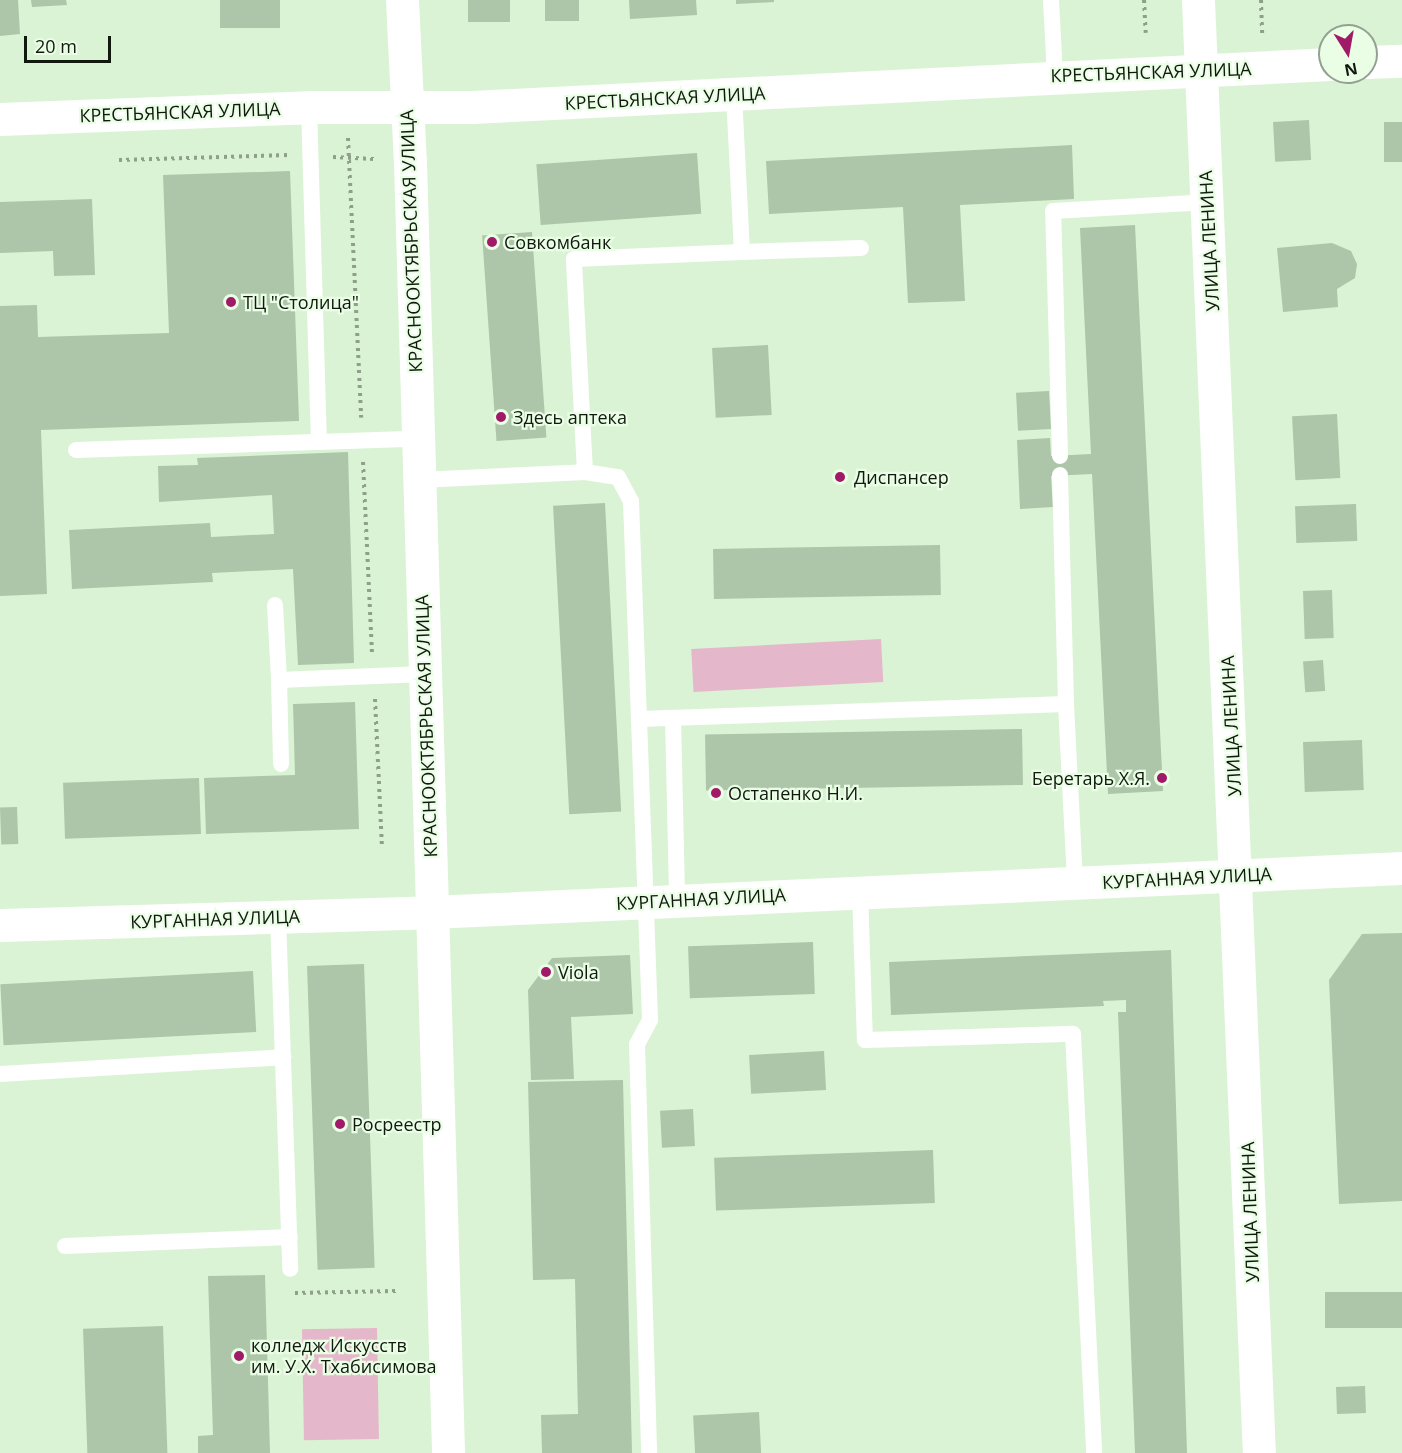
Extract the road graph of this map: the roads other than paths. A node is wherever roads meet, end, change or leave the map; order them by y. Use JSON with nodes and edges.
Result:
{"nodes":[{"id":1,"x":402,"y":0,"type":"edge"},
{"id":2,"x":1051,"y":0,"type":"edge"},
{"id":3,"x":1198,"y":0,"type":"edge"},
{"id":4,"x":1402,"y":60,"type":"edge"},
{"id":5,"x":1378,"y":61,"type":"edge"},
{"id":6,"x":1318,"y":65,"type":"edge"},
{"id":7,"x":1200,"y":70,"type":"junction"},
{"id":8,"x":1055,"y":76,"type":"junction"},
{"id":9,"x":735,"y":94,"type":"junction"},
{"id":10,"x":309,"y":107,"type":"junction"},
{"id":11,"x":408,"y":108,"type":"junction"},
{"id":12,"x":0,"y":119,"type":"edge"},
{"id":13,"x":1207,"y":202,"type":"junction"},
{"id":14,"x":861,"y":248,"type":"dead end"},
{"id":15,"x":742,"y":252,"type":"junction"},
{"id":16,"x":416,"y":439,"type":"junction"},
{"id":17,"x":319,"y":442,"type":"junction"},
{"id":18,"x":76,"y":450,"type":"dead end"},
{"id":19,"x":1060,"y":456,"type":"dead end"},
{"id":20,"x":585,"y":472,"type":"junction"},
{"id":21,"x":1060,"y":475,"type":"dead end"},
{"id":22,"x":418,"y":480,"type":"junction"},
{"id":23,"x":275,"y":605,"type":"dead end"},
{"id":24,"x":424,"y":674,"type":"junction"},
{"id":25,"x":279,"y":680,"type":"junction"},
{"id":26,"x":1066,"y":704,"type":"junction"},
{"id":27,"x":673,"y":718,"type":"junction"},
{"id":28,"x":639,"y":719,"type":"junction"},
{"id":29,"x":281,"y":764,"type":"dead end"},
{"id":30,"x":1402,"y":868,"type":"edge"},
{"id":31,"x":1237,"y":876,"type":"junction"},
{"id":32,"x":1075,"y":884,"type":"junction"},
{"id":33,"x":860,"y":892,"type":"junction"},
{"id":34,"x":677,"y":901,"type":"junction"},
{"id":35,"x":644,"y":902,"type":"junction"},
{"id":36,"x":431,"y":912,"type":"junction"},
{"id":37,"x":278,"y":917,"type":"junction"},
{"id":38,"x":0,"y":925,"type":"edge"},
{"id":39,"x":283,"y":1057,"type":"junction"},
{"id":40,"x":0,"y":1074,"type":"edge"},
{"id":41,"x":290,"y":1237,"type":"junction"},
{"id":42,"x":65,"y":1246,"type":"dead end"},
{"id":43,"x":290,"y":1269,"type":"road end"},
{"id":44,"x":448,"y":1453,"type":"edge"},
{"id":45,"x":650,"y":1453,"type":"edge"},
{"id":46,"x":1094,"y":1453,"type":"edge"},
{"id":47,"x":1259,"y":1453,"type":"edge"}],
"edges":[{"from":1,"to":11,"type":"street","name":"КРАСНООКТЯБРЬСКАЯ УЛИЦА"},
{"from":2,"to":8,"type":"lane"},
{"from":3,"to":7,"type":"street","name":"УЛИЦА ЛЕНИНА"},
{"from":4,"to":5,"type":"street"},
{"from":6,"to":7,"type":"street","name":"КРЕСТЬЯНСКАЯ УЛИЦА"},
{"from":7,"to":8,"type":"street","name":"КРЕСТЬЯНСКАЯ УЛИЦА"},
{"from":7,"to":13,"type":"street","name":"УЛИЦА ЛЕНИНА"},
{"from":8,"to":9,"type":"street","name":"КРЕСТЬЯНСКАЯ УЛИЦА"},
{"from":9,"to":11,"type":"street","name":"КРЕСТЬЯНСКАЯ УЛИЦА"},
{"from":9,"to":15,"type":"lane"},
{"from":10,"to":11,"type":"street","name":"КРЕСТЬЯНСКАЯ УЛИЦА"},
{"from":10,"to":12,"type":"street","name":"КРЕСТЬЯНСКАЯ УЛИЦА"},
{"from":10,"to":17,"type":"lane"},
{"from":11,"to":16,"type":"street","name":"КРАСНООКТЯБРЬСКАЯ УЛИЦА"},
{"from":13,"to":19,"type":"lane"},
{"from":13,"to":31,"type":"street","name":"УЛИЦА ЛЕНИНА"},
{"from":14,"to":15,"type":"lane"},
{"from":15,"to":20,"type":"lane"},
{"from":16,"to":17,"type":"lane"},
{"from":16,"to":22,"type":"street","name":"КРАСНООКТЯБРЬСКАЯ УЛИЦА"},
{"from":17,"to":18,"type":"lane"},
{"from":20,"to":22,"type":"lane"},
{"from":20,"to":28,"type":"lane"},
{"from":21,"to":26,"type":"lane"},
{"from":22,"to":24,"type":"street","name":"КРАСНООКТЯБРЬСКАЯ УЛИЦА"},
{"from":23,"to":25,"type":"lane"},
{"from":24,"to":25,"type":"lane"},
{"from":24,"to":36,"type":"street","name":"КРАСНООКТЯБРЬСКАЯ УЛИЦА"},
{"from":25,"to":29,"type":"lane"},
{"from":26,"to":27,"type":"lane"},
{"from":26,"to":32,"type":"lane"},
{"from":27,"to":28,"type":"lane"},
{"from":27,"to":34,"type":"lane"},
{"from":28,"to":35,"type":"lane"},
{"from":30,"to":31,"type":"street","name":"КУРГАННАЯ УЛИЦА"},
{"from":31,"to":32,"type":"street","name":"КУРГАННАЯ УЛИЦА"},
{"from":31,"to":47,"type":"street","name":"УЛИЦА ЛЕНИНА"},
{"from":32,"to":33,"type":"street","name":"КУРГАННАЯ УЛИЦА"},
{"from":33,"to":34,"type":"street","name":"КУРГАННАЯ УЛИЦА"},
{"from":33,"to":46,"type":"lane"},
{"from":34,"to":35,"type":"street","name":"КУРГАННАЯ УЛИЦА"},
{"from":35,"to":36,"type":"street","name":"КУРГАННАЯ УЛИЦА"},
{"from":35,"to":45,"type":"lane"},
{"from":36,"to":37,"type":"street","name":"КУРГАННАЯ УЛИЦА"},
{"from":36,"to":44,"type":"street","name":"КРАСНООКТЯБРЬСКАЯ УЛИЦА"},
{"from":37,"to":38,"type":"street","name":"КУРГАННАЯ УЛИЦА"},
{"from":37,"to":39,"type":"lane"},
{"from":39,"to":40,"type":"lane"},
{"from":39,"to":41,"type":"lane"},
{"from":41,"to":42,"type":"lane"},
{"from":41,"to":43,"type":"lane"}]}
